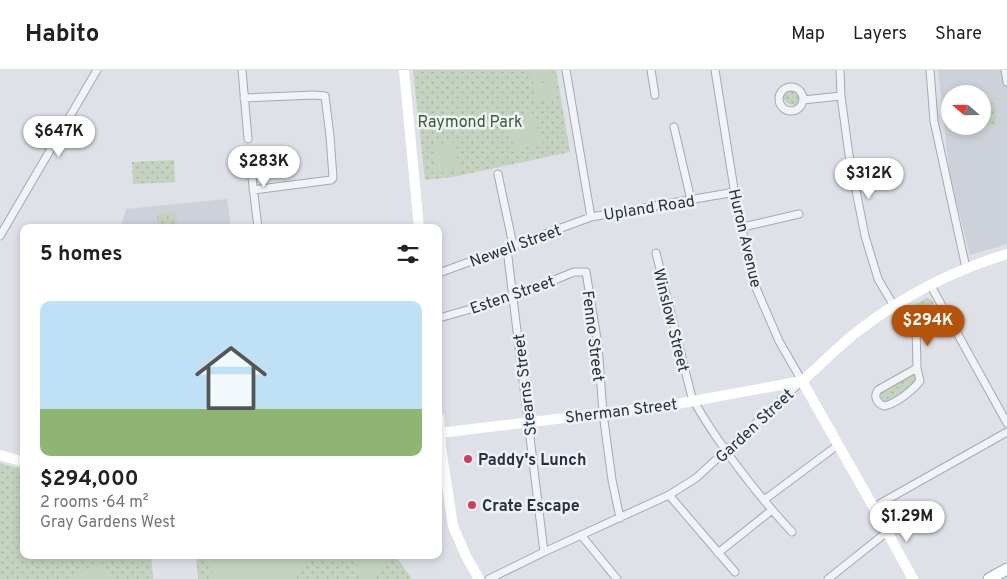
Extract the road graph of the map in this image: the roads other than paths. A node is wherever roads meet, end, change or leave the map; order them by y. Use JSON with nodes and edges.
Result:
{"nodes":[{"id":1,"x":97,"y":70,"type":"edge"},
{"id":2,"x":242,"y":70,"type":"edge"},
{"id":3,"x":404,"y":70,"type":"edge"},
{"id":4,"x":566,"y":70,"type":"edge"},
{"id":5,"x":651,"y":70,"type":"edge"},
{"id":6,"x":715,"y":70,"type":"edge"},
{"id":7,"x":840,"y":70,"type":"edge"},
{"id":8,"x":930,"y":70,"type":"edge"},
{"id":9,"x":1005,"y":70,"type":"edge"},
{"id":10,"x":1007,"y":82,"type":"edge"},
{"id":11,"x":655,"y":95,"type":"dead end"},
{"id":12,"x":841,"y":96,"type":"junction"},
{"id":13,"x":244,"y":98,"type":"junction"},
{"id":14,"x":802,"y":100,"type":"dead end"},
{"id":15,"x":674,"y":127,"type":"dead end"},
{"id":16,"x":248,"y":139,"type":"dead end"},
{"id":17,"x":249,"y":152,"type":"dead end"},
{"id":18,"x":498,"y":174,"type":"dead end"},
{"id":19,"x":253,"y":190,"type":"junction"},
{"id":20,"x":735,"y":192,"type":"junction"},
{"id":21,"x":691,"y":200,"type":"junction"},
{"id":22,"x":799,"y":214,"type":"dead end"},
{"id":23,"x":591,"y":216,"type":"junction"},
{"id":24,"x":257,"y":224,"type":"edge"},
{"id":25,"x":419,"y":224,"type":"edge"},
{"id":26,"x":743,"y":227,"type":"junction"},
{"id":27,"x":0,"y":236,"type":"edge"},
{"id":28,"x":510,"y":247,"type":"junction"},
{"id":29,"x":656,"y":253,"type":"dead end"},
{"id":30,"x":1007,"y":254,"type":"edge"},
{"id":31,"x":966,"y":268,"type":"junction"},
{"id":32,"x":442,"y":272,"type":"edge"},
{"id":33,"x":586,"y":272,"type":"joint"},
{"id":34,"x":931,"y":286,"type":"junction"},
{"id":35,"x":513,"y":297,"type":"junction"},
{"id":36,"x":896,"y":305,"type":"junction"},
{"id":37,"x":945,"y":311,"type":"junction"},
{"id":38,"x":442,"y":317,"type":"edge"},
{"id":39,"x":916,"y":326,"type":"junction"},
{"id":40,"x":917,"y":368,"type":"junction"},
{"id":41,"x":802,"y":381,"type":"junction"},
{"id":42,"x":694,"y":402,"type":"junction"},
{"id":43,"x":603,"y":413,"type":"junction"},
{"id":44,"x":528,"y":421,"type":"junction"},
{"id":45,"x":1007,"y":423,"type":"edge"},
{"id":46,"x":1007,"y":432,"type":"edge"},
{"id":47,"x":442,"y":433,"type":"edge"},
{"id":48,"x":838,"y":445,"type":"junction"},
{"id":49,"x":442,"y":446,"type":"edge"},
{"id":50,"x":726,"y":452,"type":"junction"},
{"id":51,"x":0,"y":455,"type":"edge"},
{"id":52,"x":20,"y":461,"type":"edge"},
{"id":53,"x":669,"y":495,"type":"junction"},
{"id":54,"x":764,"y":500,"type":"junction"},
{"id":55,"x":874,"y":507,"type":"junction"},
{"id":56,"x":772,"y":510,"type":"junction"},
{"id":57,"x":620,"y":518,"type":"junction"},
{"id":58,"x":792,"y":532,"type":"dead end"},
{"id":59,"x":887,"y":532,"type":"junction"},
{"id":60,"x":581,"y":534,"type":"junction"},
{"id":61,"x":544,"y":552,"type":"junction"},
{"id":62,"x":718,"y":553,"type":"junction"},
{"id":63,"x":1007,"y":569,"type":"edge"},
{"id":64,"x":735,"y":572,"type":"dead end"},
{"id":65,"x":479,"y":579,"type":"edge"},
{"id":66,"x":489,"y":579,"type":"edge"},
{"id":67,"x":617,"y":579,"type":"edge"},
{"id":68,"x":828,"y":579,"type":"edge"},
{"id":69,"x":913,"y":579,"type":"edge"},
{"id":70,"x":989,"y":579,"type":"edge"}],
"edges":[{"from":1,"to":27,"type":"street"},
{"from":2,"to":13,"type":"street"},
{"from":3,"to":25,"type":"street"},
{"from":4,"to":23,"type":"street","name":"Upland Road"},
{"from":5,"to":11,"type":"street"},
{"from":6,"to":20,"type":"street","name":"Huron Avenue"},
{"from":7,"to":12,"type":"street"},
{"from":8,"to":31,"type":"street"},
{"from":9,"to":10,"type":"street"},
{"from":12,"to":14,"type":"street"},
{"from":12,"to":36,"type":"street"},
{"from":13,"to":16,"type":"street"},
{"from":13,"to":19,"type":"street"},
{"from":15,"to":21,"type":"street"},
{"from":17,"to":19,"type":"street"},
{"from":18,"to":28,"type":"street","name":"Stearns Street"},
{"from":19,"to":24,"type":"street"},
{"from":20,"to":21,"type":"street","name":"Upland Road"},
{"from":20,"to":26,"type":"street","name":"Huron Avenue"},
{"from":21,"to":23,"type":"street","name":"Upland Road"},
{"from":22,"to":26,"type":"street"},
{"from":23,"to":28,"type":"street","name":"Newell Street"},
{"from":26,"to":41,"type":"street","name":"Huron Avenue"},
{"from":28,"to":32,"type":"street","name":"Newell Street"},
{"from":28,"to":35,"type":"street","name":"Stearns Street"},
{"from":29,"to":42,"type":"street","name":"Winslow Street"},
{"from":30,"to":31,"type":"street","name":"Garden Street"},
{"from":31,"to":34,"type":"street","name":"Garden Street"},
{"from":33,"to":35,"type":"street","name":"Esten Street"},
{"from":33,"to":43,"type":"street","name":"Fenno Street"},
{"from":34,"to":36,"type":"street","name":"Garden Street"},
{"from":34,"to":37,"type":"street"},
{"from":35,"to":38,"type":"street","name":"Esten Street"},
{"from":35,"to":44,"type":"street","name":"Stearns Street"},
{"from":36,"to":39,"type":"street"},
{"from":36,"to":41,"type":"street","name":"Garden Street"},
{"from":37,"to":39,"type":"street"},
{"from":37,"to":45,"type":"street"},
{"from":39,"to":40,"type":"street"},
{"from":40,"to":40,"type":"street"},
{"from":41,"to":42,"type":"street","name":"Sherman Street"},
{"from":41,"to":48,"type":"street","name":"Huron Avenue"},
{"from":41,"to":50,"type":"street","name":"Garden Street"},
{"from":42,"to":43,"type":"street","name":"Sherman Street"},
{"from":42,"to":50,"type":"street","name":"Winslow Street"},
{"from":43,"to":44,"type":"street","name":"Sherman Street"},
{"from":43,"to":57,"type":"street","name":"Fenno Street"},
{"from":44,"to":47,"type":"street","name":"Sherman Street"},
{"from":44,"to":61,"type":"street","name":"Stearns Street"},
{"from":46,"to":55,"type":"street"},
{"from":48,"to":54,"type":"street"},
{"from":48,"to":55,"type":"street","name":"Huron Avenue"},
{"from":49,"to":65,"type":"street"},
{"from":50,"to":53,"type":"street","name":"Garden Street"},
{"from":50,"to":54,"type":"street","name":"Winslow Street"},
{"from":51,"to":52,"type":"street"},
{"from":53,"to":57,"type":"street","name":"Garden Street"},
{"from":53,"to":62,"type":"street"},
{"from":54,"to":56,"type":"street","name":"Winslow Street"},
{"from":55,"to":59,"type":"street","name":"Huron Avenue"},
{"from":56,"to":58,"type":"street","name":"Winslow Street"},
{"from":56,"to":62,"type":"street"},
{"from":57,"to":60,"type":"street","name":"Garden Street"},
{"from":59,"to":68,"type":"street"},
{"from":59,"to":69,"type":"street","name":"Huron Avenue"},
{"from":60,"to":61,"type":"street","name":"Garden Street"},
{"from":60,"to":67,"type":"street"},
{"from":61,"to":66,"type":"street","name":"Garden Street"},
{"from":62,"to":64,"type":"street"},
{"from":63,"to":70,"type":"main road"}]}
